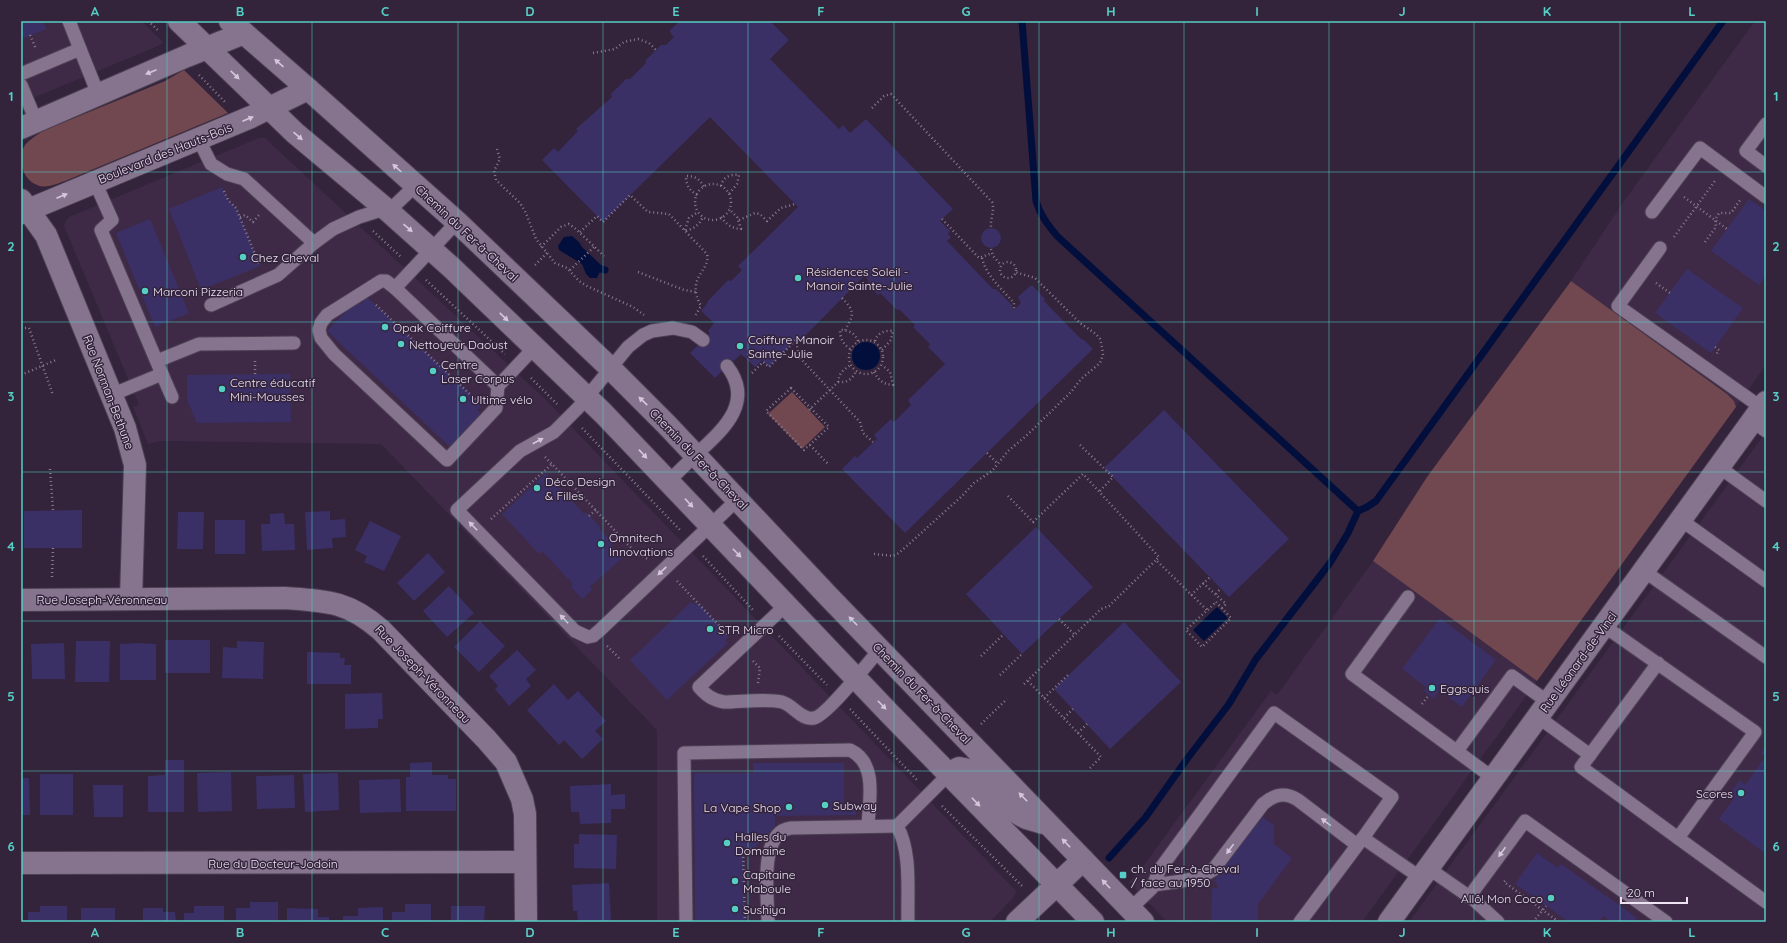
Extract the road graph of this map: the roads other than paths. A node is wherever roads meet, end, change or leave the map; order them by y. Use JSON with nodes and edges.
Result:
{"nodes":[{"id":1,"x":69,"y":21,"type":"edge"},
{"id":2,"x":179,"y":21,"type":"edge"},
{"id":3,"x":237,"y":27,"type":"edge"},
{"id":4,"x":207,"y":48,"type":"junction"},
{"id":5,"x":80,"y":49,"type":"junction"},
{"id":6,"x":21,"y":74,"type":"edge"},
{"id":7,"x":21,"y":85,"type":"edge"},
{"id":8,"x":308,"y":89,"type":"junction"},
{"id":9,"x":98,"y":94,"type":"junction"},
{"id":10,"x":270,"y":109,"type":"junction"},
{"id":11,"x":29,"y":124,"type":"edge"},
{"id":12,"x":1766,"y":124,"type":"edge"},
{"id":13,"x":199,"y":140,"type":"junction"},
{"id":14,"x":1766,"y":166,"type":"edge"},
{"id":15,"x":95,"y":182,"type":"junction"},
{"id":16,"x":416,"y":186,"type":"junction"},
{"id":17,"x":1766,"y":197,"type":"edge"},
{"id":18,"x":24,"y":208,"type":"edge"},
{"id":19,"x":386,"y":209,"type":"junction"},
{"id":20,"x":1652,"y":212,"type":"dead end"},
{"id":21,"x":457,"y":222,"type":"junction"},
{"id":22,"x":314,"y":243,"type":"junction"},
{"id":23,"x":1660,"y":248,"type":"dead end"},
{"id":24,"x":432,"y":249,"type":"junction"},
{"id":25,"x":395,"y":288,"type":"junction"},
{"id":26,"x":211,"y":305,"type":"dead end"},
{"id":27,"x":703,"y":340,"type":"dead end"},
{"id":28,"x":294,"y":343,"type":"dead end"},
{"id":29,"x":536,"y":347,"type":"junction"},
{"id":30,"x":156,"y":361,"type":"junction"},
{"id":31,"x":727,"y":366,"type":"dead end"},
{"id":32,"x":610,"y":368,"type":"junction"},
{"id":33,"x":162,"y":374,"type":"junction"},
{"id":34,"x":498,"y":386,"type":"junction"},
{"id":35,"x":111,"y":395,"type":"junction"},
{"id":36,"x":172,"y":397,"type":"dead end"},
{"id":37,"x":587,"y":397,"type":"junction"},
{"id":38,"x":1762,"y":416,"type":"edge"},
{"id":39,"x":696,"y":455,"type":"junction"},
{"id":40,"x":1719,"y":467,"type":"junction"},
{"id":41,"x":669,"y":481,"type":"junction"},
{"id":42,"x":738,"y":500,"type":"junction"},
{"id":43,"x":1766,"y":500,"type":"edge"},
{"id":44,"x":1681,"y":520,"type":"junction"},
{"id":45,"x":710,"y":525,"type":"junction"},
{"id":46,"x":1644,"y":571,"type":"junction"},
{"id":47,"x":1766,"y":581,"type":"edge"},
{"id":48,"x":1408,"y":598,"type":"dead end"},
{"id":49,"x":131,"y":599,"type":"junction"},
{"id":50,"x":21,"y":600,"type":"edge"},
{"id":51,"x":786,"y":605,"type":"junction"},
{"id":52,"x":1604,"y":626,"type":"junction"},
{"id":53,"x":880,"y":650,"type":"junction"},
{"id":54,"x":1766,"y":657,"type":"edge"},
{"id":55,"x":1658,"y":663,"type":"junction"},
{"id":56,"x":855,"y":677,"type":"junction"},
{"id":57,"x":1543,"y":710,"type":"junction"},
{"id":58,"x":1761,"y":728,"type":"edge"},
{"id":59,"x":1457,"y":751,"type":"junction"},
{"id":60,"x":1590,"y":755,"type":"junction"},
{"id":61,"x":949,"y":774,"type":"junction"},
{"id":62,"x":1493,"y":778,"type":"junction"},
{"id":63,"x":1050,"y":825,"type":"junction"},
{"id":64,"x":868,"y":826,"type":"junction"},
{"id":65,"x":897,"y":826,"type":"junction"},
{"id":66,"x":1678,"y":838,"type":"junction"},
{"id":67,"x":1360,"y":841,"type":"junction"},
{"id":68,"x":1083,"y":860,"type":"junction"},
{"id":69,"x":525,"y":862,"type":"junction"},
{"id":70,"x":21,"y":863,"type":"edge"},
{"id":71,"x":1424,"y":873,"type":"junction"},
{"id":72,"x":1057,"y":885,"type":"junction"},
{"id":73,"x":1154,"y":885,"type":"junction"},
{"id":74,"x":1469,"y":896,"type":"junction"},
{"id":75,"x":1766,"y":902,"type":"edge"},
{"id":76,"x":1137,"y":915,"type":"edge"},
{"id":77,"x":526,"y":922,"type":"edge"},
{"id":78,"x":686,"y":922,"type":"edge"},
{"id":79,"x":768,"y":922,"type":"edge"},
{"id":80,"x":908,"y":922,"type":"edge"},
{"id":81,"x":1017,"y":922,"type":"edge"},
{"id":82,"x":1093,"y":922,"type":"edge"},
{"id":83,"x":1300,"y":922,"type":"edge"},
{"id":84,"x":1389,"y":922,"type":"edge"},
{"id":85,"x":1498,"y":922,"type":"edge"},
{"id":86,"x":1666,"y":922,"type":"edge"}],
"edges":[{"from":1,"to":5,"type":"lane"},
{"from":2,"to":4,"type":"street"},
{"from":3,"to":4,"type":"street"},
{"from":8,"to":3,"type":"street","name":"Chemin du Fer-à-Cheval","one_way":true},
{"from":4,"to":9,"type":"street","one_way":true},
{"from":4,"to":10,"type":"street","one_way":true},
{"from":5,"to":6,"type":"lane"},
{"from":5,"to":9,"type":"lane"},
{"from":7,"to":11,"type":"lane"},
{"from":8,"to":10,"type":"street","name":"Boulevard des Hauts-Bois"},
{"from":16,"to":8,"type":"street","name":"Chemin du Fer-à-Cheval","one_way":true},
{"from":9,"to":11,"type":"street"},
{"from":13,"to":10,"type":"street","name":"Boulevard des Hauts-Bois","one_way":true},
{"from":10,"to":19,"type":"street","one_way":true},
{"from":12,"to":14,"type":"lane"},
{"from":13,"to":15,"type":"street","name":"Boulevard des Hauts-Bois"},
{"from":13,"to":22,"type":"lane"},
{"from":18,"to":15,"type":"street","name":"Boulevard des Hauts-Bois","one_way":true},
{"from":15,"to":30,"type":"lane"},
{"from":16,"to":19,"type":"lane"},
{"from":16,"to":21,"type":"street","name":"Chemin du Fer-à-Cheval"},
{"from":17,"to":20,"type":"lane"},
{"from":18,"to":35,"type":"street","name":"Rue Norman-Bethune"},
{"from":19,"to":22,"type":"lane"},
{"from":19,"to":24,"type":"street","one_way":true},
{"from":21,"to":24,"type":"lane"},
{"from":21,"to":32,"type":"street","name":"Chemin du Fer-à-Cheval"},
{"from":22,"to":26,"type":"lane"},
{"from":23,"to":38,"type":"lane"},
{"from":24,"to":25,"type":"lane"},
{"from":24,"to":29,"type":"street","one_way":true},
{"from":25,"to":34,"type":"lane"},
{"from":25,"to":34,"type":"lane"},
{"from":27,"to":32,"type":"lane"},
{"from":28,"to":30,"type":"lane"},
{"from":29,"to":34,"type":"lane"},
{"from":29,"to":37,"type":"street"},
{"from":30,"to":33,"type":"lane"},
{"from":31,"to":39,"type":"lane"},
{"from":32,"to":37,"type":"lane"},
{"from":39,"to":32,"type":"street","name":"Chemin du Fer-à-Cheval","one_way":true},
{"from":33,"to":35,"type":"lane"},
{"from":33,"to":36,"type":"lane"},
{"from":35,"to":49,"type":"street","name":"Rue Norman-Bethune"},
{"from":37,"to":41,"type":"street","one_way":true},
{"from":45,"to":37,"type":"lane","one_way":true},
{"from":38,"to":40,"type":"street","name":"Rue Léonard-de-Vinci"},
{"from":39,"to":41,"type":"lane"},
{"from":39,"to":42,"type":"street","name":"Chemin du Fer-à-Cheval"},
{"from":40,"to":43,"type":"lane"},
{"from":40,"to":44,"type":"street","name":"Rue Léonard-de-Vinci"},
{"from":41,"to":45,"type":"street","one_way":true},
{"from":42,"to":45,"type":"lane"},
{"from":53,"to":42,"type":"street","name":"Chemin du Fer-à-Cheval","one_way":true},
{"from":44,"to":46,"type":"street","name":"Rue Léonard-de-Vinci"},
{"from":44,"to":47,"type":"lane"},
{"from":45,"to":51,"type":"street","one_way":true},
{"from":46,"to":52,"type":"street","name":"Rue Léonard-de-Vinci"},
{"from":46,"to":54,"type":"lane"},
{"from":48,"to":59,"type":"lane"},
{"from":49,"to":50,"type":"street","name":"Rue Joseph-Véronneau"},
{"from":49,"to":69,"type":"street","name":"Rue Joseph-Véronneau"},
{"from":51,"to":56,"type":"street"},
{"from":51,"to":56,"type":"lane"},
{"from":52,"to":55,"type":"lane"},
{"from":52,"to":57,"type":"street","name":"Rue Léonard-de-Vinci"},
{"from":53,"to":56,"type":"lane"},
{"from":63,"to":53,"type":"street","name":"Chemin du Fer-à-Cheval","one_way":true},
{"from":55,"to":58,"type":"lane"},
{"from":55,"to":60,"type":"lane"},
{"from":56,"to":61,"type":"street","one_way":true},
{"from":57,"to":59,"type":"lane"},
{"from":57,"to":60,"type":"lane"},
{"from":57,"to":62,"type":"street","name":"Rue Léonard-de-Vinci"},
{"from":58,"to":66,"type":"lane"},
{"from":59,"to":62,"type":"lane"},
{"from":60,"to":66,"type":"lane"},
{"from":61,"to":63,"type":"street"},
{"from":61,"to":65,"type":"lane"},
{"from":61,"to":72,"type":"street","one_way":true},
{"from":62,"to":71,"type":"street","name":"Rue Léonard-de-Vinci"},
{"from":68,"to":63,"type":"street","name":"Chemin du Fer-à-Cheval","one_way":true},
{"from":64,"to":65,"type":"lane"},
{"from":64,"to":78,"type":"lane"},
{"from":64,"to":79,"type":"lane"},
{"from":65,"to":80,"type":"lane"},
{"from":66,"to":75,"type":"lane"},
{"from":67,"to":71,"type":"lane"},
{"from":67,"to":73,"type":"lane","one_way":true},
{"from":67,"to":73,"type":"lane"},
{"from":67,"to":83,"type":"lane"},
{"from":68,"to":72,"type":"street"},
{"from":76,"to":68,"type":"street","name":"Chemin du Fer-à-Cheval","one_way":true},
{"from":69,"to":70,"type":"street","name":"Rue du Docteur-Jodoin"},
{"from":69,"to":77,"type":"street","name":"Rue Joseph-Véronneau"},
{"from":71,"to":74,"type":"lane"},
{"from":71,"to":84,"type":"street","name":"Rue Léonard-de-Vinci"},
{"from":72,"to":81,"type":"street"},
{"from":72,"to":82,"type":"street"},
{"from":73,"to":76,"type":"lane"},
{"from":74,"to":85,"type":"lane"},
{"from":86,"to":74,"type":"lane","one_way":true}]}
